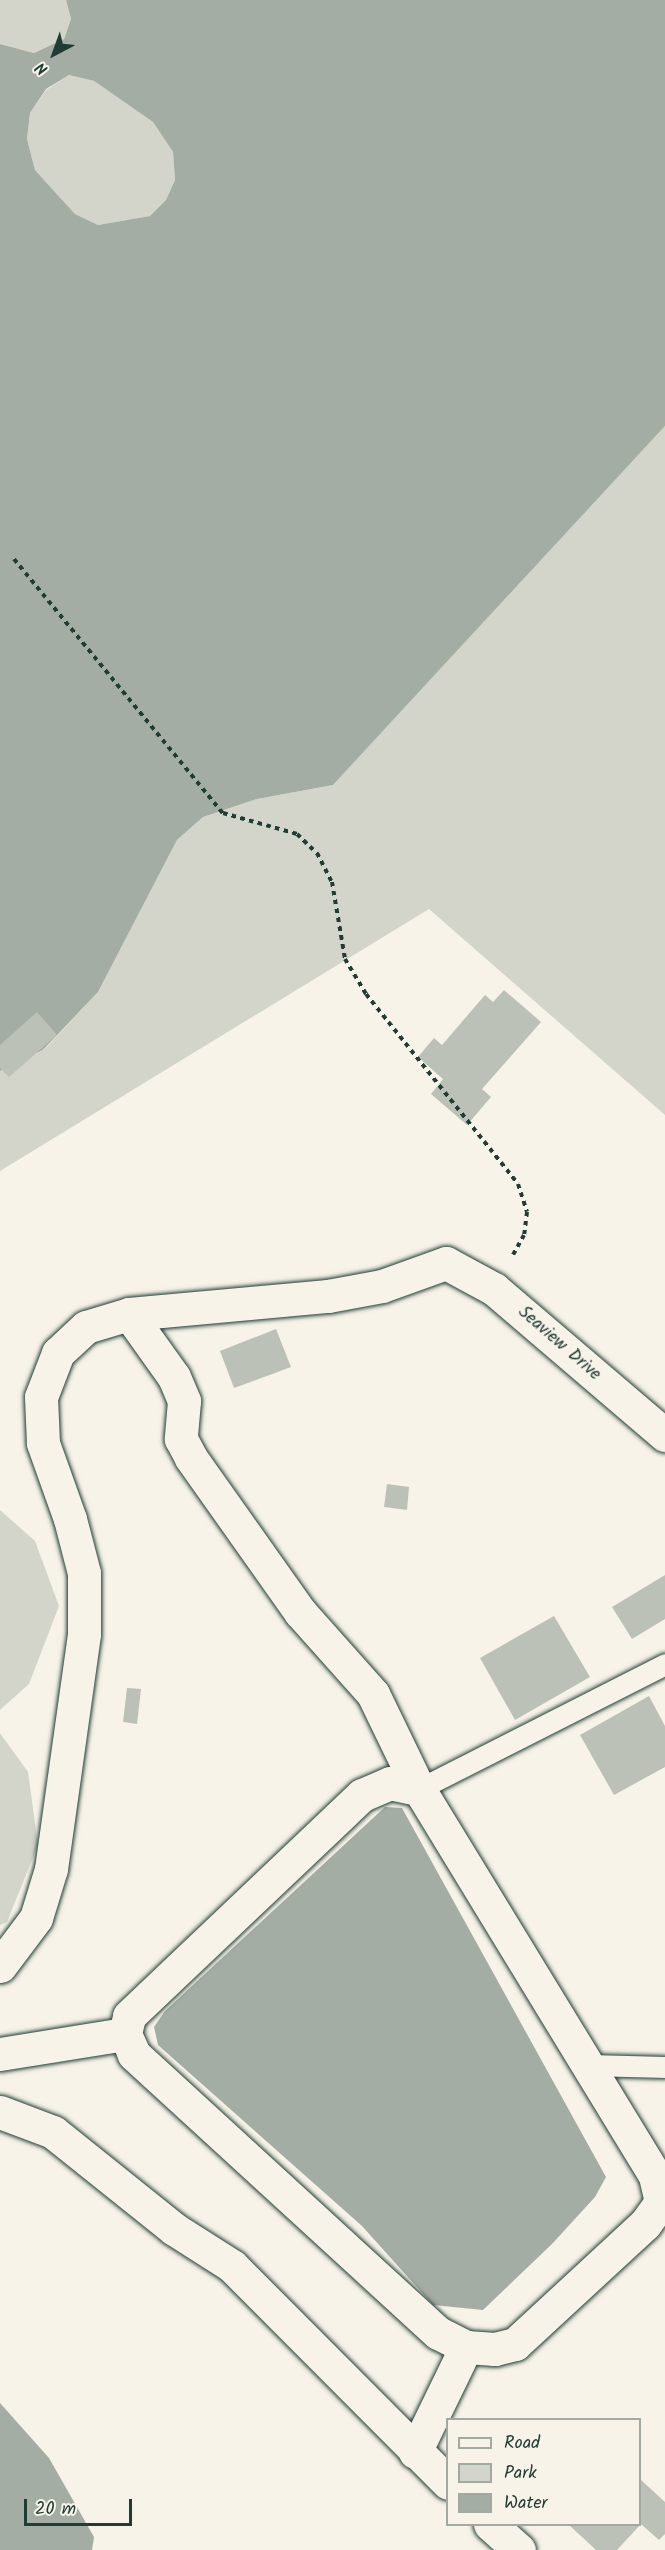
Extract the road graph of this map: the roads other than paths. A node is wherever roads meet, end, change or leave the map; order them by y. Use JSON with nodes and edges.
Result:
{"nodes":[{"id":1,"x":129,"y":1314,"type":"junction"},
{"id":2,"x":665,"y":1435,"type":"edge"},
{"id":3,"x":665,"y":1664,"type":"edge"},
{"id":4,"x":419,"y":1790,"type":"junction"},
{"id":5,"x":0,"y":1966,"type":"edge"},
{"id":6,"x":125,"y":2034,"type":"junction"},
{"id":7,"x":0,"y":2054,"type":"edge"},
{"id":8,"x":590,"y":2065,"type":"junction"},
{"id":9,"x":665,"y":2067,"type":"edge"},
{"id":10,"x":0,"y":2112,"type":"edge"},
{"id":11,"x":466,"y":2347,"type":"junction"},
{"id":12,"x":415,"y":2451,"type":"junction"},
{"id":13,"x":446,"y":2482,"type":"edge"},
{"id":14,"x":492,"y":2526,"type":"edge"},
{"id":15,"x":519,"y":2550,"type":"edge"}],
"edges":[{"from":1,"to":2,"type":"street","name":"Seaview Drive"},
{"from":1,"to":4,"type":"street"},
{"from":1,"to":5,"type":"street"},
{"from":3,"to":4,"type":"lane"},
{"from":4,"to":6,"type":"street"},
{"from":4,"to":8,"type":"street"},
{"from":6,"to":7,"type":"street"},
{"from":6,"to":11,"type":"street"},
{"from":8,"to":9,"type":"lane"},
{"from":8,"to":11,"type":"street"},
{"from":10,"to":12,"type":"street"},
{"from":11,"to":12,"type":"street"},
{"from":12,"to":13,"type":"street"},
{"from":14,"to":15,"type":"street"}]}
